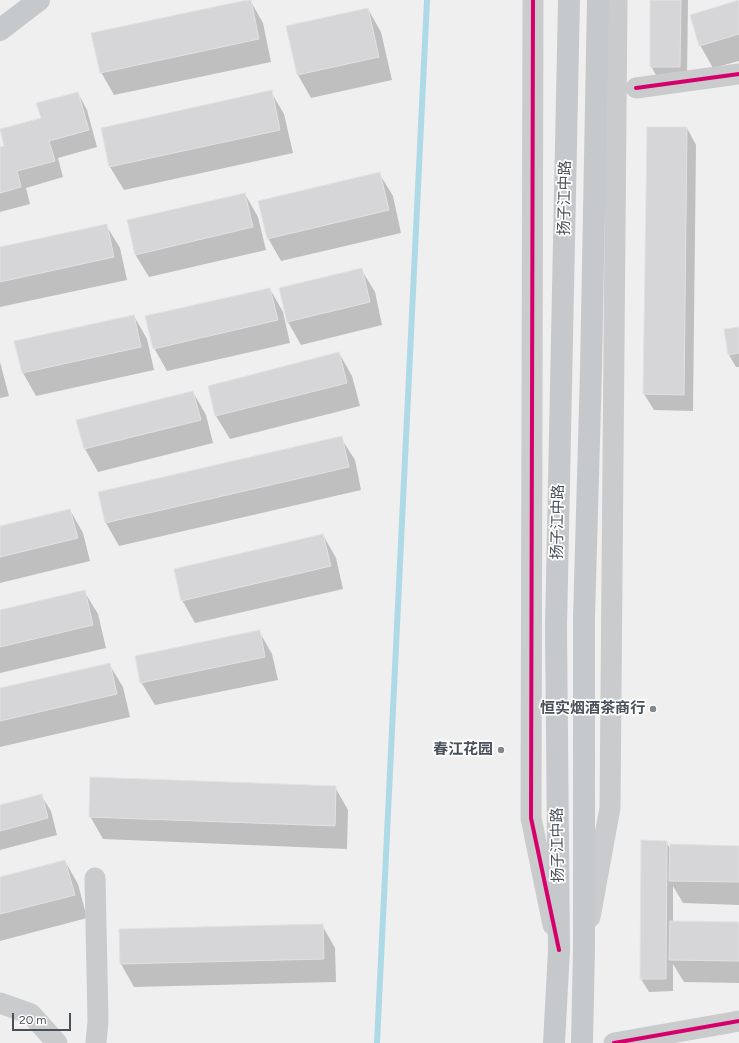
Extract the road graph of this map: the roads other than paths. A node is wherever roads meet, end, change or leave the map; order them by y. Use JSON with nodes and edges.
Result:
{"nodes":[{"id":1,"x":39,"y":0,"type":"edge"},
{"id":2,"x":533,"y":0,"type":"edge"},
{"id":3,"x":569,"y":0,"type":"edge"},
{"id":4,"x":598,"y":0,"type":"edge"},
{"id":5,"x":617,"y":0,"type":"edge"},
{"id":6,"x":0,"y":30,"type":"edge"},
{"id":7,"x":739,"y":74,"type":"edge"},
{"id":8,"x":636,"y":88,"type":"dead end"},
{"id":9,"x":95,"y":878,"type":"dead end"},
{"id":10,"x":584,"y":947,"type":"junction"},
{"id":11,"x":559,"y":950,"type":"junction"},
{"id":12,"x":0,"y":1003,"type":"edge"},
{"id":13,"x":739,"y":1021,"type":"edge"},
{"id":14,"x":57,"y":1043,"type":"edge"},
{"id":15,"x":96,"y":1043,"type":"edge"},
{"id":16,"x":554,"y":1043,"type":"edge"},
{"id":17,"x":582,"y":1043,"type":"edge"},
{"id":18,"x":614,"y":1043,"type":"edge"}],
"edges":[{"from":1,"to":6,"type":"main road"},
{"from":2,"to":11,"type":"street"},
{"from":3,"to":11,"type":"main road","name":"扬子江中路"},
{"from":4,"to":10,"type":"main road","name":"扬子江中路"},
{"from":5,"to":10,"type":"street"},
{"from":7,"to":8,"type":"street"},
{"from":9,"to":15,"type":"street"},
{"from":10,"to":17,"type":"main road","name":"扬子江中路"},
{"from":11,"to":16,"type":"main road","name":"扬子江中路"},
{"from":12,"to":14,"type":"street"},
{"from":13,"to":18,"type":"street"}]}
